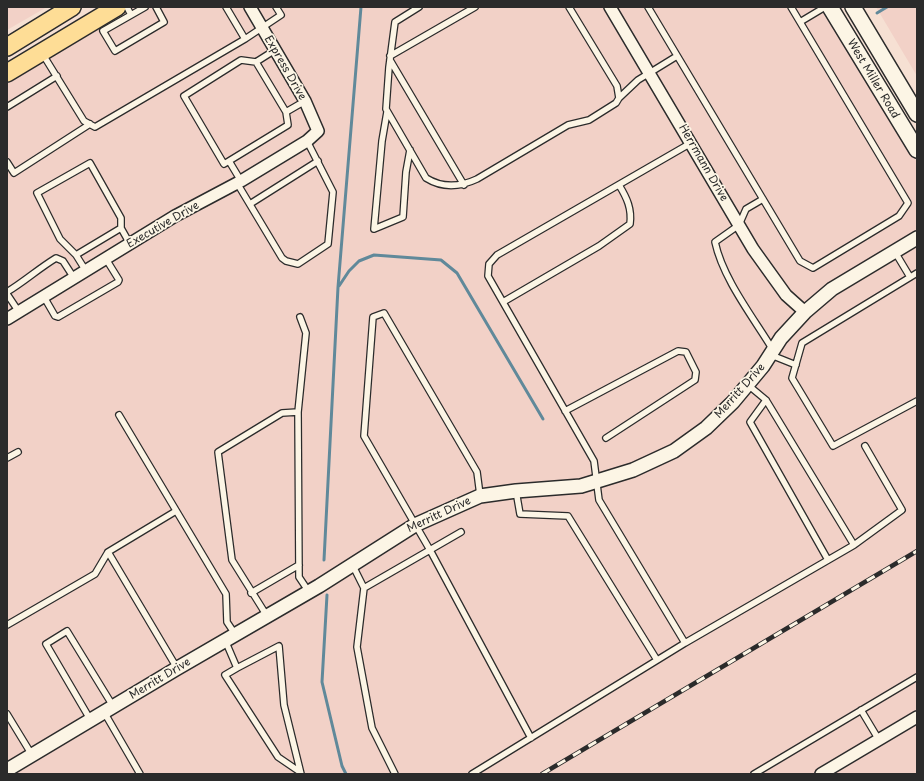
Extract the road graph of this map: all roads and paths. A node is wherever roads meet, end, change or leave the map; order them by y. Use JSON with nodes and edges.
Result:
{"nodes":[{"id":1,"x":127,"y":7,"type":"edge"},
{"id":2,"x":145,"y":7,"type":"edge"},
{"id":3,"x":156,"y":7,"type":"edge"},
{"id":4,"x":226,"y":7,"type":"edge"},
{"id":5,"x":250,"y":7,"type":"edge"},
{"id":6,"x":276,"y":7,"type":"edge"},
{"id":7,"x":419,"y":7,"type":"edge"},
{"id":8,"x":475,"y":7,"type":"edge"},
{"id":9,"x":569,"y":7,"type":"edge"},
{"id":10,"x":610,"y":7,"type":"edge"},
{"id":11,"x":648,"y":7,"type":"edge"},
{"id":12,"x":791,"y":7,"type":"edge"},
{"id":13,"x":825,"y":7,"type":"edge"},
{"id":14,"x":830,"y":7,"type":"edge"},
{"id":15,"x":853,"y":7,"type":"edge"},
{"id":16,"x":70,"y":8,"type":"edge"},
{"id":17,"x":124,"y":11,"type":"edge"},
{"id":18,"x":800,"y":22,"type":"junction"},
{"id":19,"x":262,"y":28,"type":"junction"},
{"id":20,"x":81,"y":29,"type":"junction"},
{"id":21,"x":245,"y":39,"type":"junction"},
{"id":22,"x":7,"y":47,"type":"edge"},
{"id":23,"x":275,"y":50,"type":"junction"},
{"id":24,"x":42,"y":52,"type":"junction"},
{"id":25,"x":677,"y":56,"type":"junction"},
{"id":26,"x":390,"y":58,"type":"junction"},
{"id":27,"x":256,"y":62,"type":"junction"},
{"id":28,"x":650,"y":72,"type":"junction"},
{"id":29,"x":7,"y":73,"type":"edge"},
{"id":30,"x":56,"y":76,"type":"junction"},
{"id":31,"x":619,"y":98,"type":"junction"},
{"id":32,"x":305,"y":101,"type":"junction"},
{"id":33,"x":7,"y":107,"type":"edge"},
{"id":34,"x":286,"y":112,"type":"junction"},
{"id":35,"x":387,"y":112,"type":"junction"},
{"id":36,"x":917,"y":114,"type":"edge"},
{"id":37,"x":90,"y":124,"type":"junction"},
{"id":38,"x":318,"y":131,"type":"joint"},
{"id":39,"x":307,"y":141,"type":"junction"},
{"id":40,"x":691,"y":143,"type":"junction"},
{"id":41,"x":410,"y":150,"type":"junction"},
{"id":42,"x":917,"y":150,"type":"edge"},
{"id":43,"x":229,"y":161,"type":"junction"},
{"id":44,"x":318,"y":161,"type":"junction"},
{"id":45,"x":7,"y":162,"type":"edge"},
{"id":46,"x":239,"y":182,"type":"junction"},
{"id":47,"x":464,"y":185,"type":"junction"},
{"id":48,"x":619,"y":185,"type":"junction"},
{"id":49,"x":763,"y":199,"type":"junction"},
{"id":50,"x":250,"y":204,"type":"junction"},
{"id":51,"x":739,"y":225,"type":"junction"},
{"id":52,"x":121,"y":228,"type":"junction"},
{"id":53,"x":917,"y":238,"type":"edge"},
{"id":54,"x":130,"y":244,"type":"junction"},
{"id":55,"x":894,"y":251,"type":"junction"},
{"id":56,"x":76,"y":255,"type":"junction"},
{"id":57,"x":106,"y":259,"type":"junction"},
{"id":58,"x":86,"y":271,"type":"junction"},
{"id":59,"x":917,"y":273,"type":"edge"},
{"id":60,"x":910,"y":277,"type":"junction"},
{"id":61,"x":74,"y":278,"type":"junction"},
{"id":62,"x":7,"y":293,"type":"edge"},
{"id":63,"x":44,"y":297,"type":"junction"},
{"id":64,"x":503,"y":302,"type":"junction"},
{"id":65,"x":19,"y":312,"type":"junction"},
{"id":66,"x":805,"y":312,"type":"junction"},
{"id":67,"x":300,"y":317,"type":"dead end"},
{"id":68,"x":7,"y":319,"type":"edge"},
{"id":69,"x":772,"y":352,"type":"junction"},
{"id":70,"x":796,"y":365,"type":"junction"},
{"id":71,"x":748,"y":384,"type":"junction"},
{"id":72,"x":766,"y":400,"type":"junction"},
{"id":73,"x":917,"y":402,"type":"edge"},
{"id":74,"x":565,"y":411,"type":"junction"},
{"id":75,"x":298,"y":412,"type":"junction"},
{"id":76,"x":119,"y":415,"type":"dead end"},
{"id":77,"x":606,"y":438,"type":"dead end"},
{"id":78,"x":865,"y":446,"type":"dead end"},
{"id":79,"x":18,"y":452,"type":"dead end"},
{"id":80,"x":7,"y":458,"type":"edge"},
{"id":81,"x":597,"y":481,"type":"junction"},
{"id":82,"x":516,"y":491,"type":"junction"},
{"id":83,"x":480,"y":496,"type":"junction"},
{"id":84,"x":176,"y":511,"type":"junction"},
{"id":85,"x":414,"y":524,"type":"junction"},
{"id":86,"x":461,"y":532,"type":"dead end"},
{"id":87,"x":854,"y":545,"type":"junction"},
{"id":88,"x":430,"y":550,"type":"junction"},
{"id":89,"x":108,"y":552,"type":"junction"},
{"id":90,"x":828,"y":560,"type":"junction"},
{"id":91,"x":352,"y":564,"type":"junction"},
{"id":92,"x":299,"y":565,"type":"junction"},
{"id":93,"x":364,"y":588,"type":"junction"},
{"id":94,"x":309,"y":592,"type":"junction"},
{"id":95,"x":252,"y":593,"type":"junction"},
{"id":96,"x":267,"y":616,"type":"junction"},
{"id":97,"x":7,"y":625,"type":"edge"},
{"id":98,"x":230,"y":637,"type":"junction"},
{"id":99,"x":685,"y":643,"type":"junction"},
{"id":100,"x":656,"y":660,"type":"junction"},
{"id":101,"x":177,"y":668,"type":"junction"},
{"id":102,"x":237,"y":668,"type":"junction"},
{"id":103,"x":917,"y":677,"type":"edge"},
{"id":104,"x":108,"y":709,"type":"junction"},
{"id":105,"x":861,"y":710,"type":"junction"},
{"id":106,"x":7,"y":714,"type":"edge"},
{"id":107,"x":917,"y":717,"type":"edge"},
{"id":108,"x":90,"y":719,"type":"junction"},
{"id":109,"x":531,"y":738,"type":"junction"},
{"id":110,"x":879,"y":740,"type":"junction"},
{"id":111,"x":32,"y":755,"type":"junction"},
{"id":112,"x":7,"y":770,"type":"edge"},
{"id":113,"x":301,"y":773,"type":"edge"},
{"id":114,"x":825,"y":773,"type":"edge"},
{"id":115,"x":140,"y":774,"type":"edge"},
{"id":116,"x":395,"y":774,"type":"edge"},
{"id":117,"x":472,"y":774,"type":"edge"},
{"id":118,"x":754,"y":774,"type":"edge"}],
"edges":[{"from":1,"to":17,"type":"lane"},
{"from":2,"to":17,"type":"lane"},
{"from":3,"to":17,"type":"lane"},
{"from":4,"to":21,"type":"lane"},
{"from":5,"to":19,"type":"street","name":"Express Drive"},
{"from":6,"to":19,"type":"lane"},
{"from":7,"to":26,"type":"lane"},
{"from":8,"to":26,"type":"lane"},
{"from":9,"to":31,"type":"lane"},
{"from":10,"to":28,"type":"street","name":"Herrmann Drive"},
{"from":11,"to":25,"type":"lane"},
{"from":12,"to":18,"type":"lane"},
{"from":13,"to":18,"type":"lane"},
{"from":14,"to":42,"type":"main road","name":"West Miller Road"},
{"from":15,"to":36,"type":"main road","name":"West Miller Road"},
{"from":16,"to":20,"type":"main road"},
{"from":16,"to":22,"type":"main road"},
{"from":17,"to":20,"type":"main road"},
{"from":18,"to":49,"type":"lane"},
{"from":19,"to":21,"type":"lane"},
{"from":19,"to":23,"type":"street","name":"Express Drive"},
{"from":20,"to":24,"type":"main road"},
{"from":21,"to":37,"type":"lane"},
{"from":23,"to":27,"type":"lane"},
{"from":23,"to":32,"type":"street","name":"Express Drive"},
{"from":24,"to":29,"type":"main road"},
{"from":24,"to":30,"type":"lane"},
{"from":25,"to":28,"type":"lane"},
{"from":25,"to":49,"type":"lane"},
{"from":26,"to":35,"type":"lane"},
{"from":26,"to":47,"type":"lane"},
{"from":27,"to":34,"type":"lane"},
{"from":27,"to":43,"type":"lane"},
{"from":28,"to":31,"type":"lane"},
{"from":28,"to":40,"type":"street","name":"Herrmann Drive"},
{"from":30,"to":33,"type":"lane"},
{"from":30,"to":37,"type":"lane"},
{"from":31,"to":47,"type":"lane"},
{"from":32,"to":34,"type":"lane"},
{"from":32,"to":38,"type":"street","name":"Express Drive"},
{"from":34,"to":43,"type":"lane"},
{"from":35,"to":41,"type":"lane"},
{"from":35,"to":41,"type":"lane"},
{"from":37,"to":45,"type":"lane"},
{"from":38,"to":39,"type":"street","name":"Executive Drive"},
{"from":39,"to":44,"type":"lane"},
{"from":39,"to":46,"type":"street","name":"Executive Drive"},
{"from":40,"to":48,"type":"lane"},
{"from":40,"to":51,"type":"street","name":"Herrmann Drive"},
{"from":41,"to":47,"type":"lane"},
{"from":43,"to":46,"type":"lane"},
{"from":44,"to":50,"type":"lane"},
{"from":44,"to":50,"type":"lane"},
{"from":46,"to":50,"type":"lane"},
{"from":46,"to":54,"type":"street","name":"Executive Drive"},
{"from":48,"to":64,"type":"lane"},
{"from":48,"to":64,"type":"lane"},
{"from":49,"to":51,"type":"lane"},
{"from":51,"to":66,"type":"street","name":"Herrmann Drive"},
{"from":51,"to":69,"type":"lane"},
{"from":52,"to":54,"type":"lane"},
{"from":52,"to":56,"type":"lane"},
{"from":52,"to":56,"type":"lane"},
{"from":53,"to":55,"type":"street","name":"Merritt Drive"},
{"from":54,"to":57,"type":"street","name":"Executive Drive"},
{"from":55,"to":60,"type":"lane"},
{"from":55,"to":66,"type":"street","name":"Merritt Drive"},
{"from":56,"to":58,"type":"lane"},
{"from":57,"to":58,"type":"street","name":"Executive Drive"},
{"from":57,"to":63,"type":"lane"},
{"from":58,"to":61,"type":"street","name":"Executive Drive"},
{"from":59,"to":60,"type":"lane"},
{"from":60,"to":70,"type":"lane"},
{"from":61,"to":62,"type":"lane"},
{"from":61,"to":63,"type":"street","name":"Executive Drive"},
{"from":62,"to":65,"type":"lane"},
{"from":63,"to":65,"type":"street","name":"Executive Drive"},
{"from":64,"to":74,"type":"lane"},
{"from":65,"to":68,"type":"street","name":"Executive Drive"},
{"from":66,"to":69,"type":"street","name":"Merritt Drive"},
{"from":67,"to":75,"type":"lane"},
{"from":69,"to":70,"type":"lane"},
{"from":69,"to":71,"type":"street","name":"Merritt Drive"},
{"from":70,"to":73,"type":"lane"},
{"from":71,"to":72,"type":"lane"},
{"from":71,"to":81,"type":"street","name":"Merritt Drive"},
{"from":72,"to":87,"type":"lane"},
{"from":72,"to":90,"type":"lane"},
{"from":74,"to":77,"type":"lane"},
{"from":74,"to":81,"type":"lane"},
{"from":75,"to":92,"type":"lane"},
{"from":75,"to":95,"type":"lane"},
{"from":76,"to":84,"type":"lane"},
{"from":78,"to":87,"type":"lane"},
{"from":79,"to":80,"type":"lane"},
{"from":81,"to":82,"type":"street","name":"Merritt Drive"},
{"from":81,"to":99,"type":"lane"},
{"from":82,"to":83,"type":"street","name":"Merritt Drive"},
{"from":82,"to":100,"type":"lane"},
{"from":83,"to":85,"type":"street","name":"Merritt Drive"},
{"from":83,"to":85,"type":"lane"},
{"from":84,"to":89,"type":"lane"},
{"from":84,"to":98,"type":"lane"},
{"from":85,"to":88,"type":"lane"},
{"from":85,"to":91,"type":"street","name":"Merritt Drive"},
{"from":86,"to":88,"type":"lane"},
{"from":87,"to":90,"type":"lane"},
{"from":88,"to":93,"type":"lane"},
{"from":88,"to":109,"type":"lane"},
{"from":89,"to":97,"type":"lane"},
{"from":89,"to":101,"type":"lane"},
{"from":90,"to":99,"type":"lane"},
{"from":91,"to":93,"type":"lane"},
{"from":91,"to":94,"type":"street","name":"Merritt Drive"},
{"from":92,"to":94,"type":"lane"},
{"from":92,"to":95,"type":"lane"},
{"from":93,"to":116,"type":"lane"},
{"from":94,"to":96,"type":"street","name":"Merritt Drive"},
{"from":95,"to":96,"type":"lane"},
{"from":96,"to":98,"type":"street","name":"Merritt Drive"},
{"from":98,"to":101,"type":"street","name":"Merritt Drive"},
{"from":98,"to":102,"type":"lane"},
{"from":99,"to":100,"type":"lane"},
{"from":100,"to":109,"type":"lane"},
{"from":101,"to":104,"type":"street","name":"Merritt Drive"},
{"from":102,"to":113,"type":"lane"},
{"from":102,"to":113,"type":"lane"},
{"from":103,"to":105,"type":"lane"},
{"from":104,"to":108,"type":"street","name":"Merritt Drive"},
{"from":104,"to":108,"type":"lane"},
{"from":104,"to":115,"type":"lane"},
{"from":105,"to":110,"type":"lane"},
{"from":105,"to":118,"type":"lane"},
{"from":106,"to":111,"type":"lane"},
{"from":107,"to":110,"type":"street"},
{"from":108,"to":111,"type":"street","name":"Merritt Drive"},
{"from":109,"to":117,"type":"lane"},
{"from":110,"to":114,"type":"street"},
{"from":111,"to":112,"type":"street","name":"Merritt Drive"}]}
